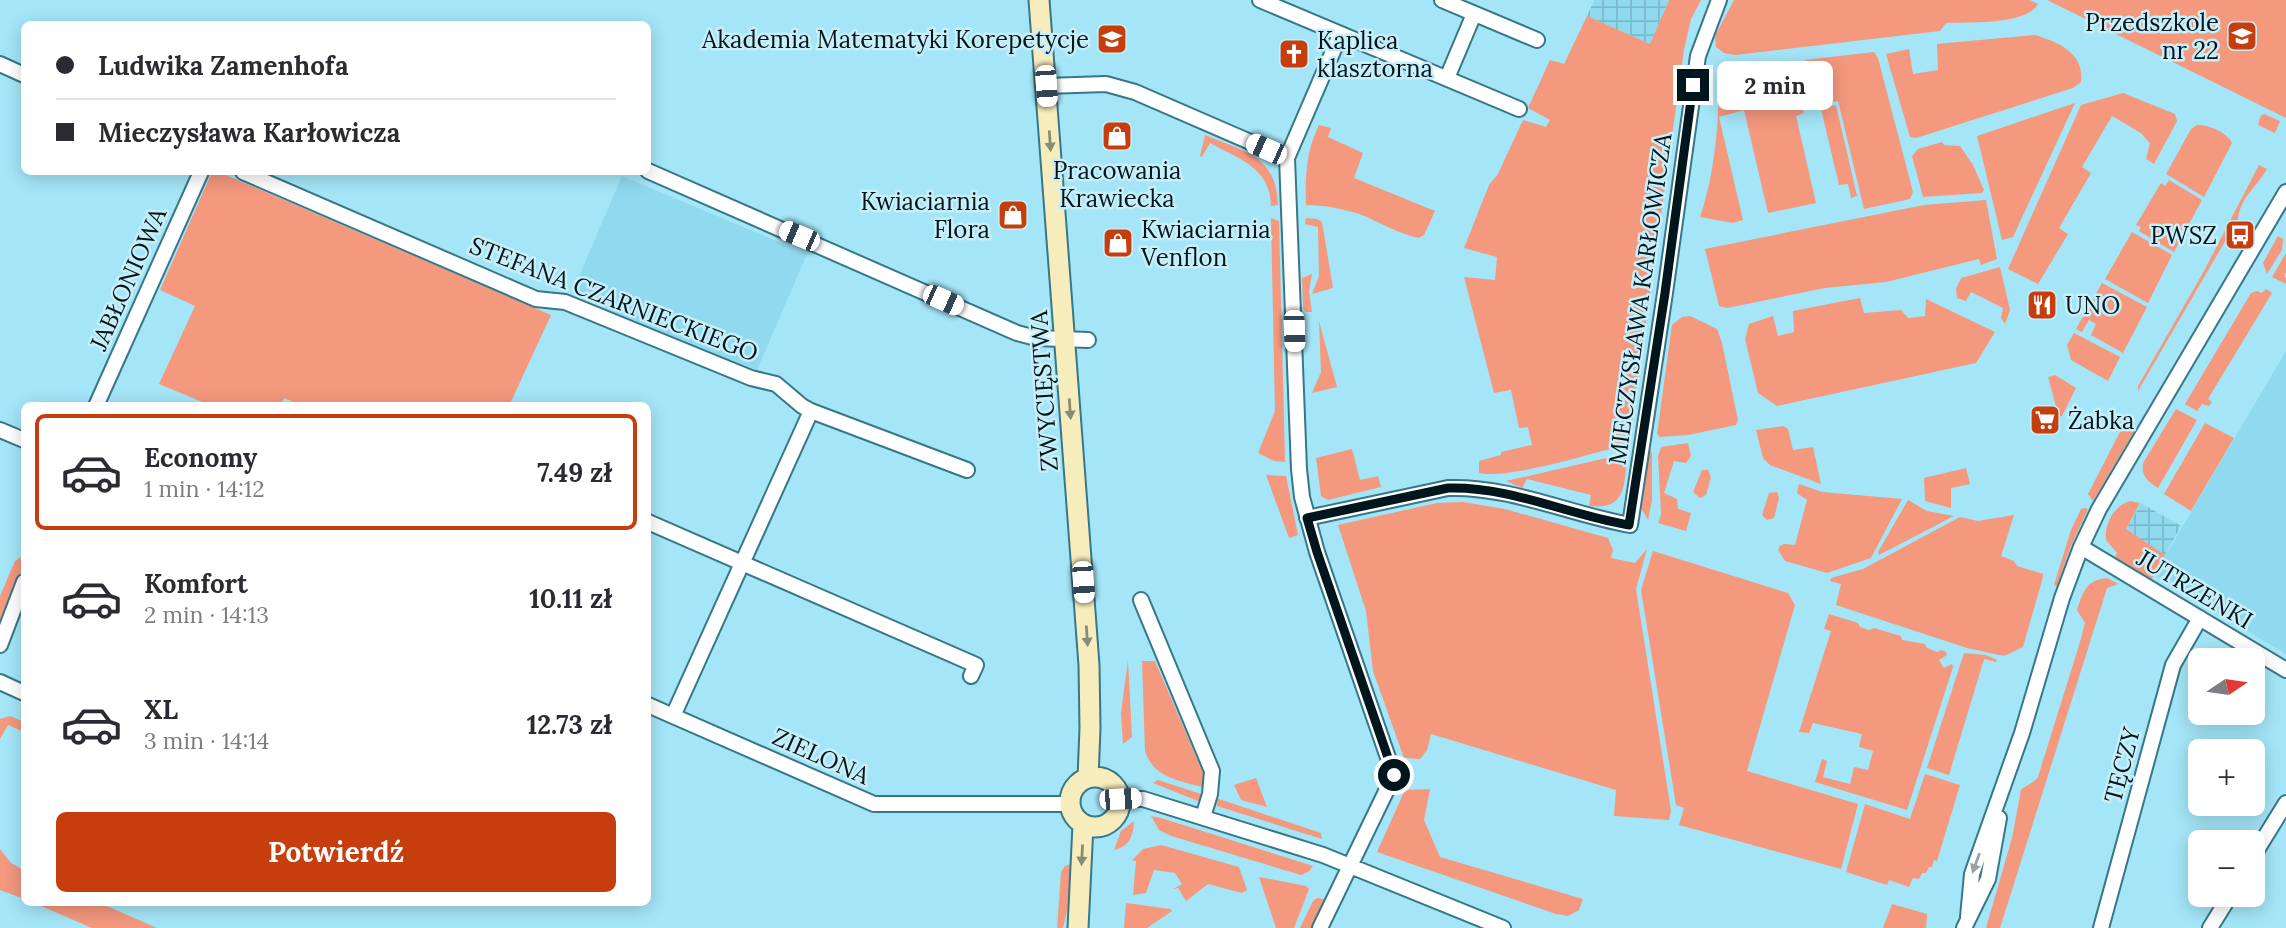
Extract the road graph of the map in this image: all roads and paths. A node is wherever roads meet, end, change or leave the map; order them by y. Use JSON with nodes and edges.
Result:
{"nodes":[{"id":1,"x":1040,"y":0,"type":"edge"},
{"id":2,"x":1260,"y":0,"type":"edge"},
{"id":3,"x":1441,"y":0,"type":"edge"},
{"id":4,"x":1719,"y":0,"type":"edge"},
{"id":5,"x":1474,"y":14,"type":"junction"},
{"id":6,"x":1340,"y":35,"type":"junction"},
{"id":7,"x":1537,"y":40,"type":"dead end"},
{"id":8,"x":0,"y":64,"type":"edge"},
{"id":9,"x":21,"y":74,"type":"edge"},
{"id":10,"x":1447,"y":78,"type":"junction"},
{"id":11,"x":1046,"y":86,"type":"junction"},
{"id":12,"x":1519,"y":109,"type":"dead end"},
{"id":13,"x":1287,"y":158,"type":"junction"},
{"id":14,"x":651,"y":172,"type":"edge"},
{"id":15,"x":200,"y":175,"type":"edge"},
{"id":16,"x":250,"y":175,"type":"edge"},
{"id":17,"x":2286,"y":192,"type":"edge"},
{"id":18,"x":1088,"y":340,"type":"dead end"},
{"id":19,"x":1064,"y":341,"type":"junction"},
{"id":20,"x":98,"y":402,"type":"edge"},
{"id":21,"x":811,"y":411,"type":"junction"},
{"id":22,"x":0,"y":430,"type":"edge"},
{"id":23,"x":21,"y":439,"type":"edge"},
{"id":24,"x":967,"y":470,"type":"dead end"},
{"id":25,"x":1307,"y":518,"type":"junction"},
{"id":26,"x":651,"y":523,"type":"edge"},
{"id":27,"x":2081,"y":547,"type":"junction"},
{"id":28,"x":742,"y":564,"type":"junction"},
{"id":29,"x":21,"y":590,"type":"edge"},
{"id":30,"x":1141,"y":600,"type":"dead end"},
{"id":31,"x":2200,"y":618,"type":"junction"},
{"id":32,"x":0,"y":645,"type":"edge"},
{"id":33,"x":2286,"y":670,"type":"edge"},
{"id":34,"x":971,"y":676,"type":"dead end"},
{"id":35,"x":0,"y":682,"type":"edge"},
{"id":36,"x":21,"y":692,"type":"edge"},
{"id":37,"x":651,"y":706,"type":"edge"},
{"id":38,"x":673,"y":716,"type":"junction"},
{"id":39,"x":1088,"y":778,"type":"junction"},
{"id":40,"x":1120,"y":799,"type":"junction"},
{"id":41,"x":2286,"y":803,"type":"edge"},
{"id":42,"x":1070,"y":804,"type":"junction"},
{"id":43,"x":1203,"y":817,"type":"junction"},
{"id":44,"x":1083,"y":825,"type":"junction"},
{"id":45,"x":2265,"y":838,"type":"edge"},
{"id":46,"x":1349,"y":866,"type":"junction"},
{"id":47,"x":2223,"y":907,"type":"edge"},
{"id":48,"x":1966,"y":922,"type":"edge"},
{"id":49,"x":1078,"y":928,"type":"edge"},
{"id":50,"x":1320,"y":928,"type":"edge"},
{"id":51,"x":1503,"y":928,"type":"edge"},
{"id":52,"x":2101,"y":928,"type":"edge"},
{"id":53,"x":2210,"y":928,"type":"edge"}],
"edges":[{"from":1,"to":11,"type":"main road","name":"ZWYCIĘSTWA"},
{"from":2,"to":6,"type":"street"},
{"from":3,"to":5,"type":"street"},
{"from":4,"to":25,"type":"street","name":"MIECZYSŁAWA KARŁOWICZA"},
{"from":5,"to":7,"type":"street"},
{"from":5,"to":10,"type":"street"},
{"from":6,"to":10,"type":"street"},
{"from":6,"to":13,"type":"street"},
{"from":8,"to":9,"type":"street"},
{"from":10,"to":12,"type":"street"},
{"from":11,"to":13,"type":"street"},
{"from":11,"to":19,"type":"main road","name":"ZWYCIĘSTWA","one_way":true},
{"from":13,"to":25,"type":"street"},
{"from":14,"to":19,"type":"street"},
{"from":15,"to":20,"type":"street","name":"JABŁONIOWA"},
{"from":16,"to":21,"type":"street","name":"STEFANA CZARNIECKIEGO"},
{"from":17,"to":27,"type":"street"},
{"from":18,"to":19,"type":"street"},
{"from":19,"to":39,"type":"main road","name":"ZWYCIĘSTWA","one_way":true},
{"from":21,"to":24,"type":"street","name":"STEFANA CZARNIECKIEGO"},
{"from":21,"to":28,"type":"street"},
{"from":22,"to":23,"type":"street"},
{"from":25,"to":46,"type":"street"},
{"from":26,"to":28,"type":"street"},
{"from":27,"to":31,"type":"street","name":"JUTRZENKI"},
{"from":27,"to":48,"type":"street"},
{"from":28,"to":34,"type":"street"},
{"from":28,"to":38,"type":"street"},
{"from":29,"to":32,"type":"street"},
{"from":30,"to":43,"type":"street"},
{"from":31,"to":33,"type":"street","name":"JUTRZENKI"},
{"from":31,"to":52,"type":"street","name":"TĘCZY"},
{"from":35,"to":36,"type":"street"},
{"from":37,"to":38,"type":"street","name":"ZIELONA"},
{"from":38,"to":42,"type":"street","name":"ZIELONA"},
{"from":39,"to":40,"type":"main road"},
{"from":39,"to":42,"type":"main road"},
{"from":40,"to":43,"type":"street"},
{"from":40,"to":44,"type":"main road"},
{"from":41,"to":45,"type":"street"},
{"from":42,"to":44,"type":"main road"},
{"from":43,"to":46,"type":"street"},
{"from":44,"to":49,"type":"main road","one_way":true},
{"from":46,"to":50,"type":"street"},
{"from":46,"to":51,"type":"street"},
{"from":47,"to":53,"type":"street"}]}
